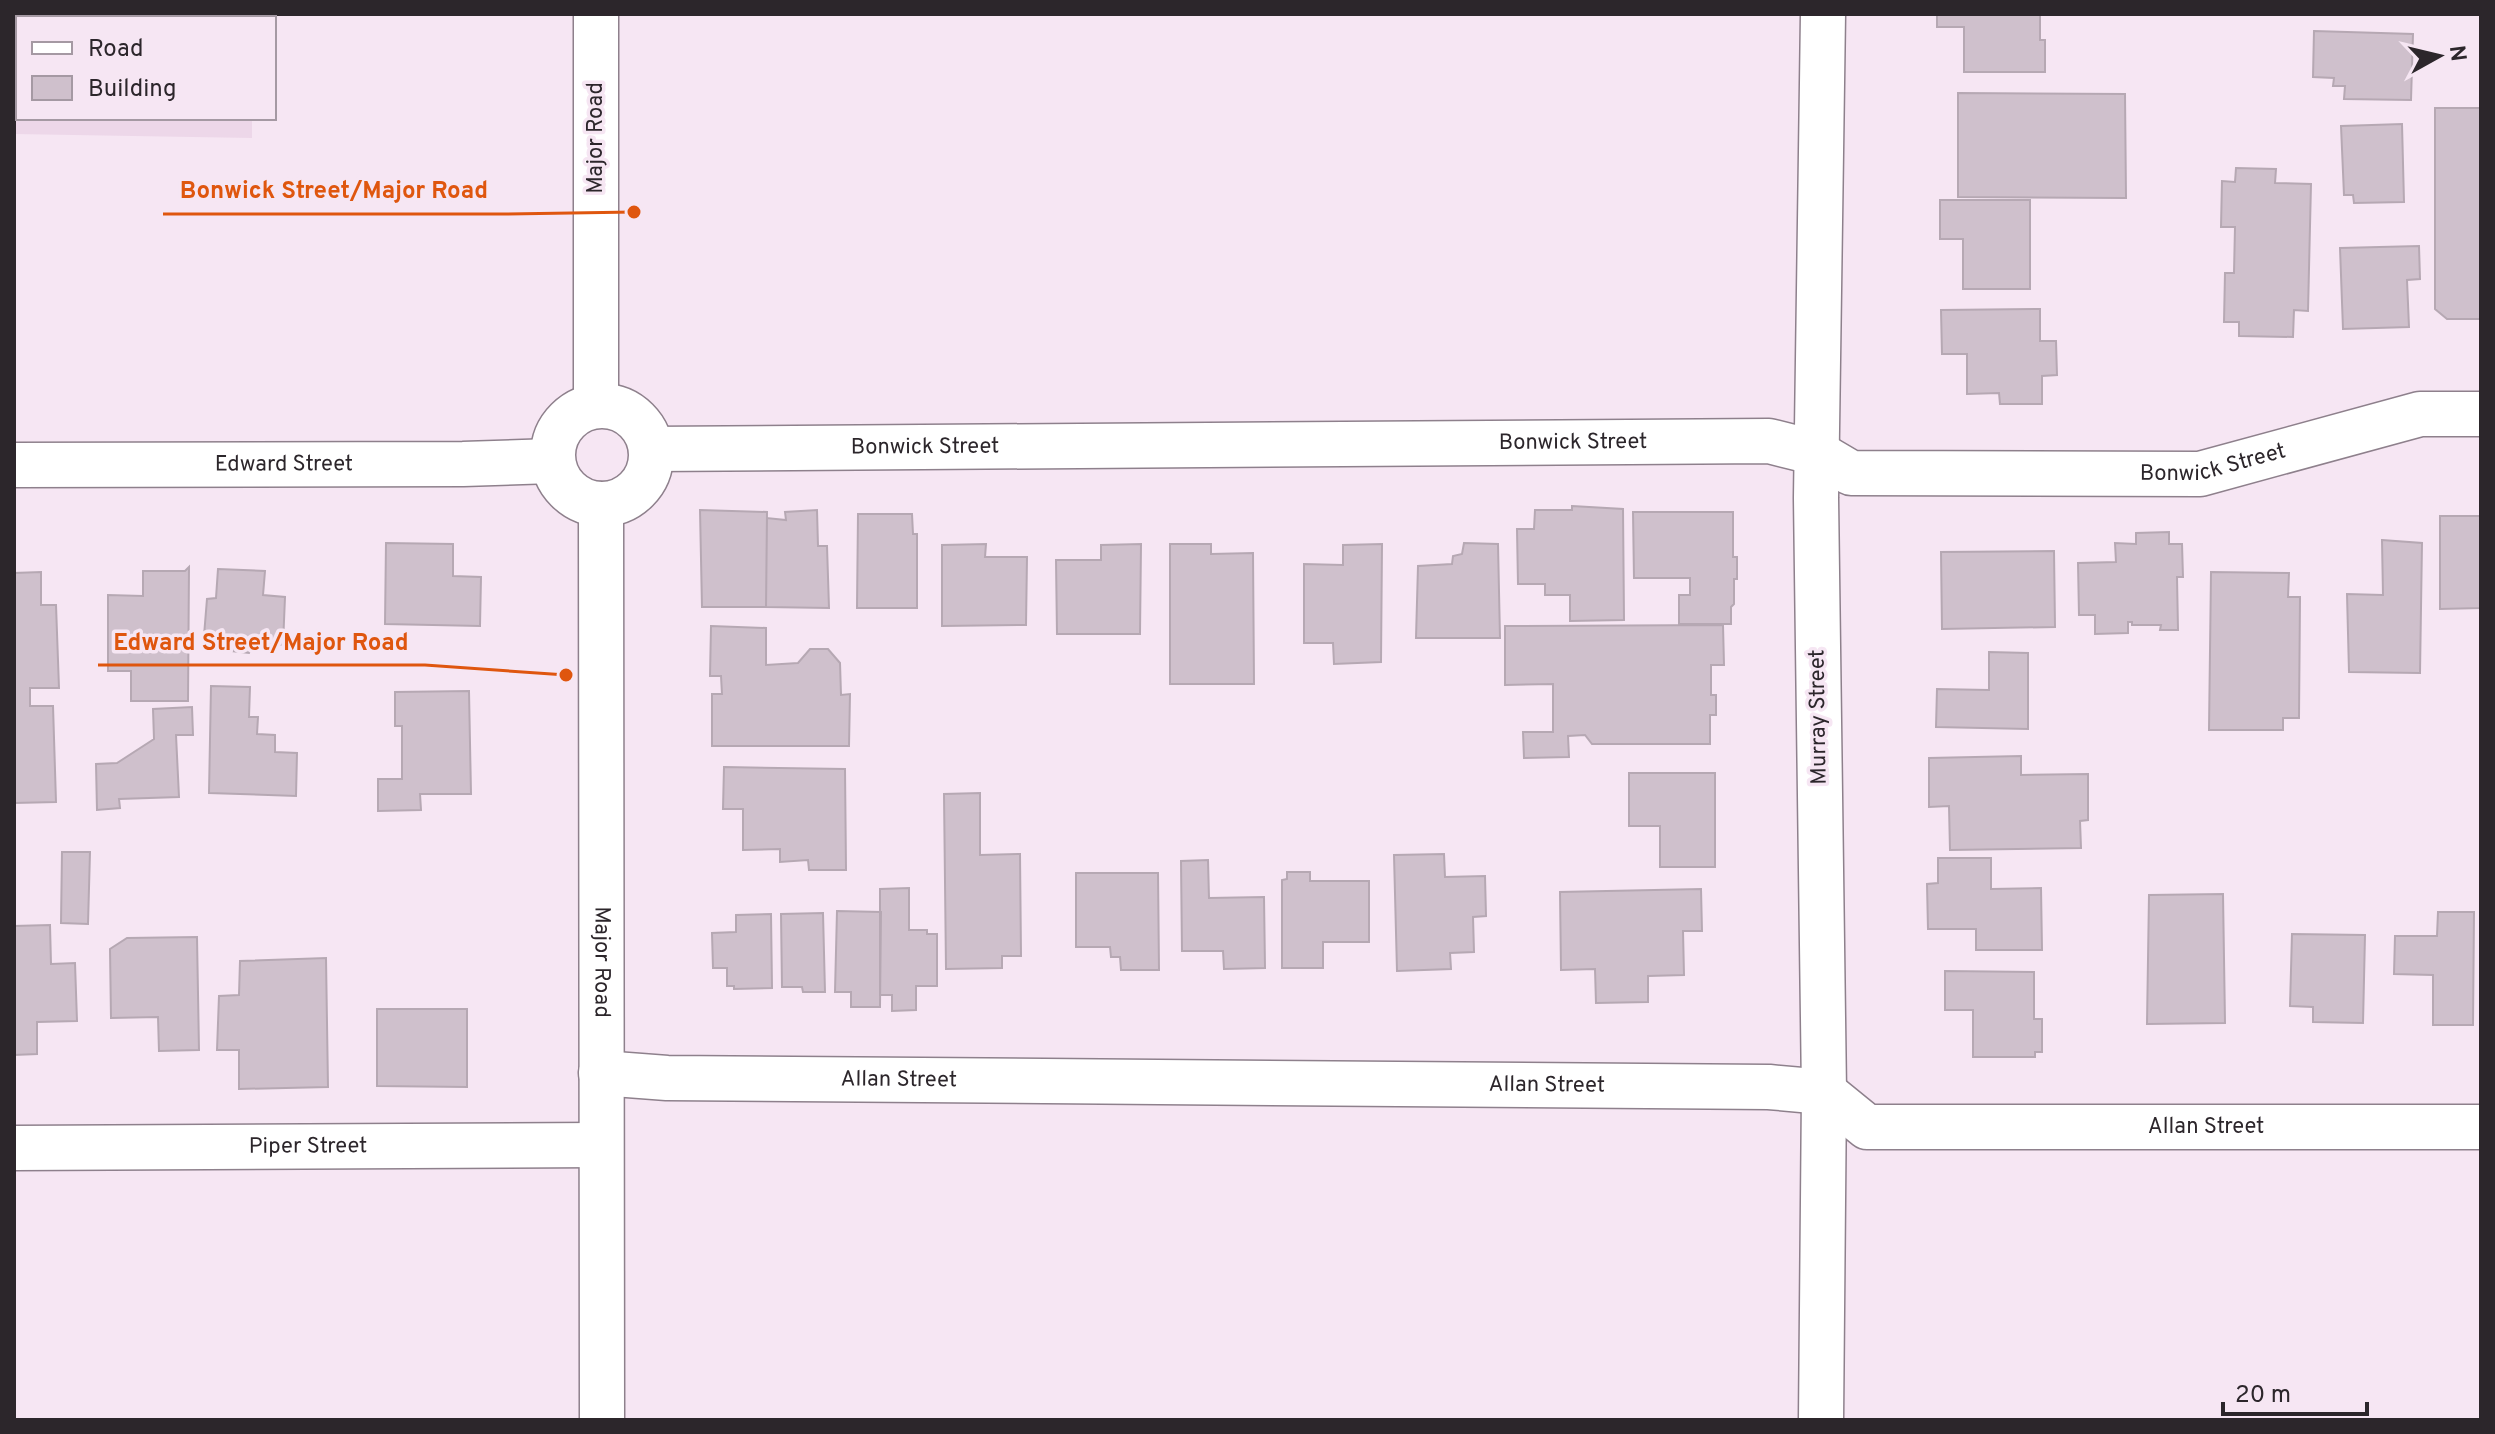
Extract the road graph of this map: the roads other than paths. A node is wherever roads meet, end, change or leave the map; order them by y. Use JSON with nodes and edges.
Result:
{"nodes":[{"id":1,"x":596,"y":14,"type":"edge"},
{"id":2,"x":1823,"y":14,"type":"edge"},
{"id":3,"x":596,"y":405,"type":"junction"},
{"id":4,"x":2481,"y":414,"type":"edge"},
{"id":5,"x":651,"y":449,"type":"junction"},
{"id":6,"x":1817,"y":453,"type":"junction"},
{"id":7,"x":552,"y":461,"type":"junction"},
{"id":8,"x":14,"y":465,"type":"edge"},
{"id":9,"x":601,"y":504,"type":"junction"},
{"id":10,"x":601,"y":1073,"type":"junction"},
{"id":11,"x":1824,"y":1092,"type":"junction"},
{"id":12,"x":2481,"y":1127,"type":"edge"},
{"id":13,"x":600,"y":1145,"type":"junction"},
{"id":14,"x":14,"y":1148,"type":"edge"},
{"id":15,"x":602,"y":1420,"type":"edge"},
{"id":16,"x":1821,"y":1420,"type":"edge"}],
"edges":[{"from":1,"to":3,"type":"street","name":"Major Road"},
{"from":2,"to":6,"type":"street","name":"Murray Street"},
{"from":3,"to":5,"type":"street"},
{"from":3,"to":7,"type":"street"},
{"from":4,"to":6,"type":"street","name":"Bonwick Street"},
{"from":5,"to":6,"type":"street","name":"Bonwick Street"},
{"from":5,"to":9,"type":"street"},
{"from":6,"to":11,"type":"street","name":"Murray Street"},
{"from":7,"to":8,"type":"street","name":"Edward Street"},
{"from":7,"to":9,"type":"street"},
{"from":9,"to":10,"type":"street","name":"Major Road"},
{"from":10,"to":11,"type":"street","name":"Allan Street"},
{"from":10,"to":13,"type":"street","name":"Major Road"},
{"from":11,"to":12,"type":"street","name":"Allan Street"},
{"from":11,"to":16,"type":"street","name":"Murray Street"},
{"from":13,"to":14,"type":"street","name":"Piper Street"},
{"from":13,"to":15,"type":"street","name":"Major Road"}]}
